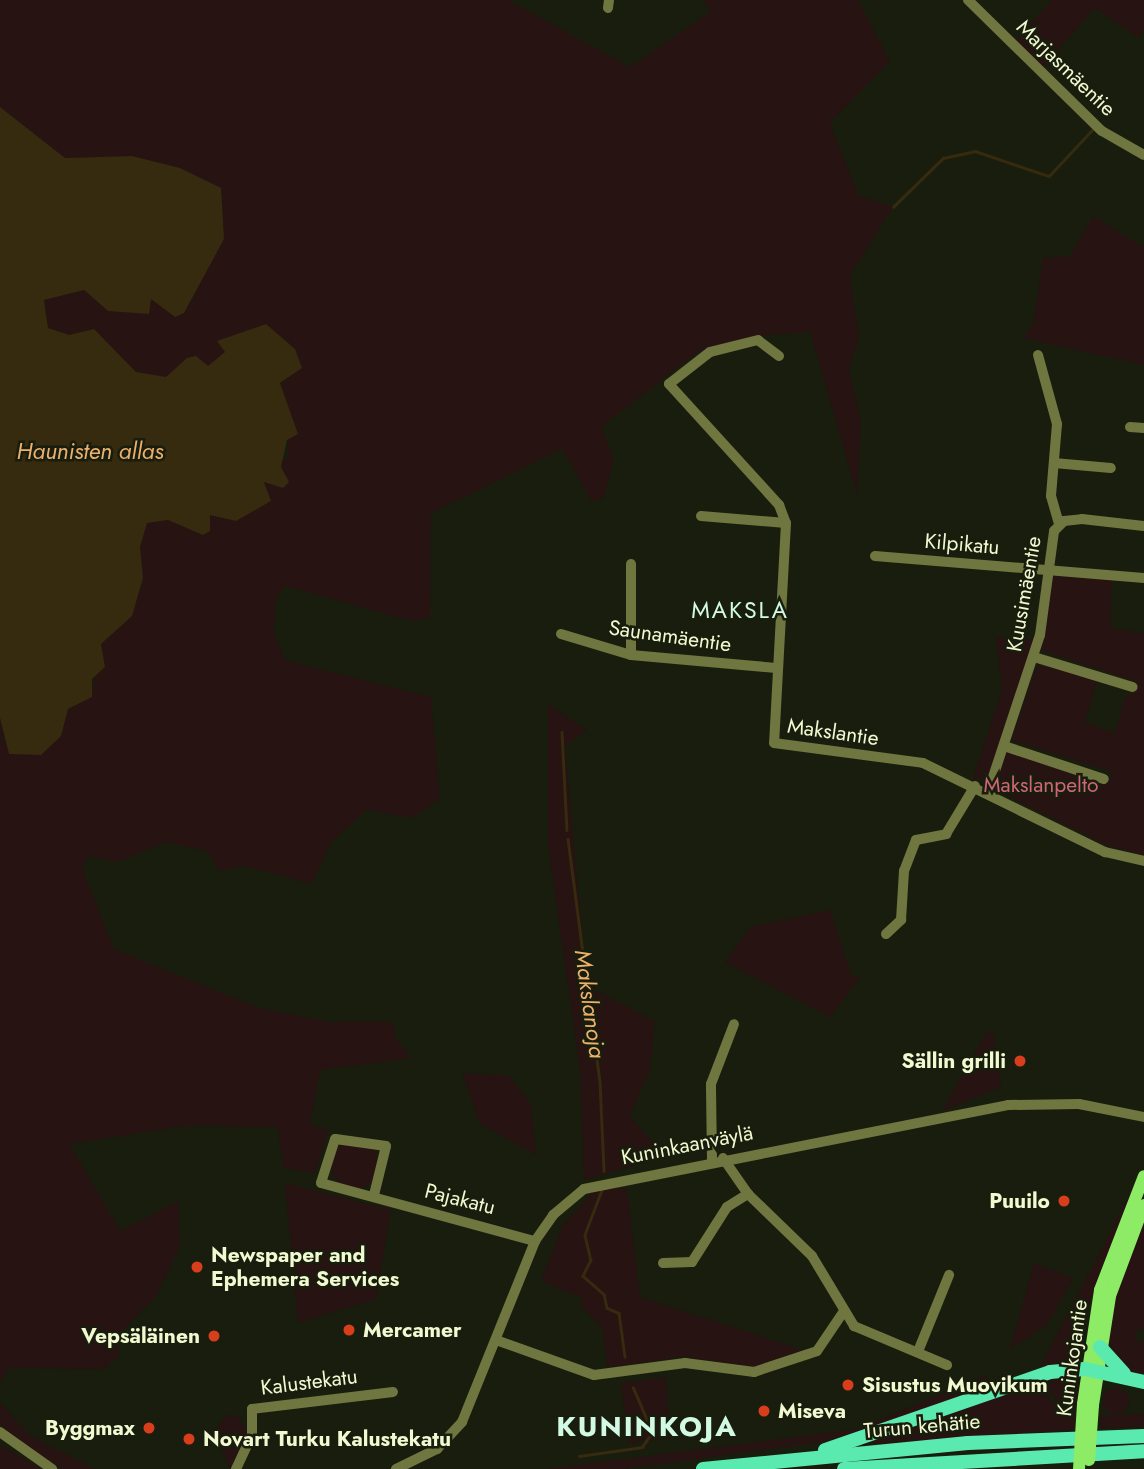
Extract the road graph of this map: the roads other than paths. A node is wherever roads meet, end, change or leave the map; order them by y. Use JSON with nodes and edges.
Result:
{"nodes":[{"id":1,"x":968,"y":0,"type":"edge"},
{"id":2,"x":1144,"y":155,"type":"edge"},
{"id":3,"x":1038,"y":355,"type":"dead end"},
{"id":4,"x":779,"y":356,"type":"dead end"},
{"id":5,"x":1130,"y":427,"type":"dead end"},
{"id":6,"x":1144,"y":428,"type":"edge"},
{"id":7,"x":1054,"y":463,"type":"junction"},
{"id":8,"x":1111,"y":468,"type":"dead end"},
{"id":9,"x":701,"y":516,"type":"dead end"},
{"id":10,"x":786,"y":523,"type":"junction"},
{"id":11,"x":1059,"y":524,"type":"junction"},
{"id":12,"x":1144,"y":526,"type":"edge"},
{"id":13,"x":875,"y":556,"type":"dead end"},
{"id":14,"x":631,"y":564,"type":"dead end"},
{"id":15,"x":1045,"y":571,"type":"junction"},
{"id":16,"x":1144,"y":578,"type":"edge"},
{"id":17,"x":561,"y":634,"type":"dead end"},
{"id":18,"x":631,"y":655,"type":"junction"},
{"id":19,"x":1034,"y":657,"type":"junction"},
{"id":20,"x":776,"y":668,"type":"junction"},
{"id":21,"x":1133,"y":687,"type":"dead end"},
{"id":22,"x":1004,"y":746,"type":"junction"},
{"id":23,"x":1104,"y":779,"type":"dead end"},
{"id":24,"x":975,"y":786,"type":"junction"},
{"id":25,"x":988,"y":792,"type":"junction"},
{"id":26,"x":1144,"y":861,"type":"edge"},
{"id":27,"x":886,"y":934,"type":"dead end"},
{"id":28,"x":734,"y":1024,"type":"dead end"},
{"id":29,"x":1144,"y":1117,"type":"edge"},
{"id":30,"x":717,"y":1159,"type":"junction"},
{"id":31,"x":1144,"y":1176,"type":"edge"},
{"id":32,"x":748,"y":1194,"type":"junction"},
{"id":33,"x":374,"y":1195,"type":"junction"},
{"id":34,"x":1144,"y":1205,"type":"edge"},
{"id":35,"x":535,"y":1241,"type":"junction"},
{"id":36,"x":663,"y":1263,"type":"dead end"},
{"id":37,"x":949,"y":1275,"type":"dead end"},
{"id":38,"x":842,"y":1314,"type":"junction"},
{"id":39,"x":496,"y":1340,"type":"junction"},
{"id":40,"x":1100,"y":1347,"type":"junction"},
{"id":41,"x":919,"y":1349,"type":"junction"},
{"id":42,"x":947,"y":1365,"type":"dead end"},
{"id":43,"x":1091,"y":1369,"type":"junction"},
{"id":44,"x":1128,"y":1377,"type":"junction"},
{"id":45,"x":1144,"y":1382,"type":"edge"},
{"id":46,"x":393,"y":1392,"type":"dead end"},
{"id":47,"x":1088,"y":1405,"type":"junction"},
{"id":48,"x":0,"y":1432,"type":"edge"},
{"id":49,"x":1144,"y":1436,"type":"edge"},
{"id":50,"x":1144,"y":1451,"type":"edge"},
{"id":51,"x":798,"y":1458,"type":"junction"},
{"id":52,"x":52,"y":1469,"type":"edge"},
{"id":53,"x":236,"y":1469,"type":"edge"},
{"id":54,"x":396,"y":1469,"type":"edge"},
{"id":55,"x":703,"y":1469,"type":"edge"},
{"id":56,"x":844,"y":1469,"type":"edge"},
{"id":57,"x":1079,"y":1469,"type":"edge"},
{"id":58,"x":1089,"y":1469,"type":"edge"}],
"edges":[{"from":1,"to":2,"type":"street","name":"Marjasmäentie"},
{"from":3,"to":7,"type":"street"},
{"from":4,"to":10,"type":"street"},
{"from":5,"to":6,"type":"street"},
{"from":7,"to":8,"type":"street"},
{"from":7,"to":11,"type":"street"},
{"from":9,"to":10,"type":"street"},
{"from":10,"to":20,"type":"street","name":"Makslantie"},
{"from":11,"to":12,"type":"street","name":"Kuusimäentie"},
{"from":11,"to":15,"type":"street","name":"Kuusimäentie"},
{"from":13,"to":15,"type":"street","name":"Kilpikatu"},
{"from":14,"to":18,"type":"street"},
{"from":15,"to":16,"type":"street","name":"Kilpikatu"},
{"from":15,"to":19,"type":"street","name":"Kuusimäentie"},
{"from":17,"to":18,"type":"street","name":"Saunamäentie"},
{"from":18,"to":20,"type":"street","name":"Saunamäentie"},
{"from":19,"to":21,"type":"street"},
{"from":19,"to":22,"type":"street","name":"Kuusimäentie"},
{"from":20,"to":24,"type":"street","name":"Makslantie"},
{"from":22,"to":23,"type":"street"},
{"from":22,"to":25,"type":"street","name":"Kuusimäentie"},
{"from":24,"to":25,"type":"street","name":"Makslantie"},
{"from":24,"to":27,"type":"street"},
{"from":25,"to":26,"type":"street","name":"Makslantie"},
{"from":28,"to":30,"type":"street"},
{"from":29,"to":30,"type":"street","name":"Kuninkaanväylä"},
{"from":30,"to":32,"type":"street"},
{"from":30,"to":35,"type":"street","name":"Kuninkaanväylä"},
{"from":31,"to":43,"type":"main road","name":"Kuninkojantie"},
{"from":32,"to":36,"type":"street"},
{"from":32,"to":38,"type":"street"},
{"from":33,"to":33,"type":"street","name":"Pajakatu"},
{"from":33,"to":35,"type":"street","name":"Pajakatu"},
{"from":34,"to":40,"type":"main road","name":"Kuninkojantie"},
{"from":35,"to":39,"type":"street","name":"Kuninkaanväylä"},
{"from":37,"to":41,"type":"street"},
{"from":38,"to":39,"type":"street"},
{"from":38,"to":41,"type":"street"},
{"from":39,"to":54,"type":"street","name":"Kuninkaanväylä"},
{"from":40,"to":43,"type":"main road","name":"Kuninkojantie"},
{"from":40,"to":44,"type":"highway"},
{"from":41,"to":42,"type":"street"},
{"from":43,"to":44,"type":"highway"},
{"from":43,"to":47,"type":"main road","name":"Kuninkojantie"},
{"from":43,"to":51,"type":"highway"},
{"from":44,"to":45,"type":"highway"},
{"from":46,"to":53,"type":"street","name":"Kalustekatu"},
{"from":47,"to":57,"type":"main road","name":"Kuninkojantie","bridge":true},
{"from":47,"to":58,"type":"main road","name":"Kuninkojantie","bridge":true},
{"from":48,"to":52,"type":"street"},
{"from":49,"to":51,"type":"highway","name":"Turun kehätie"},
{"from":50,"to":56,"type":"highway","name":"Turun kehätie"},
{"from":51,"to":55,"type":"highway","name":"Turun kehätie"}]}
